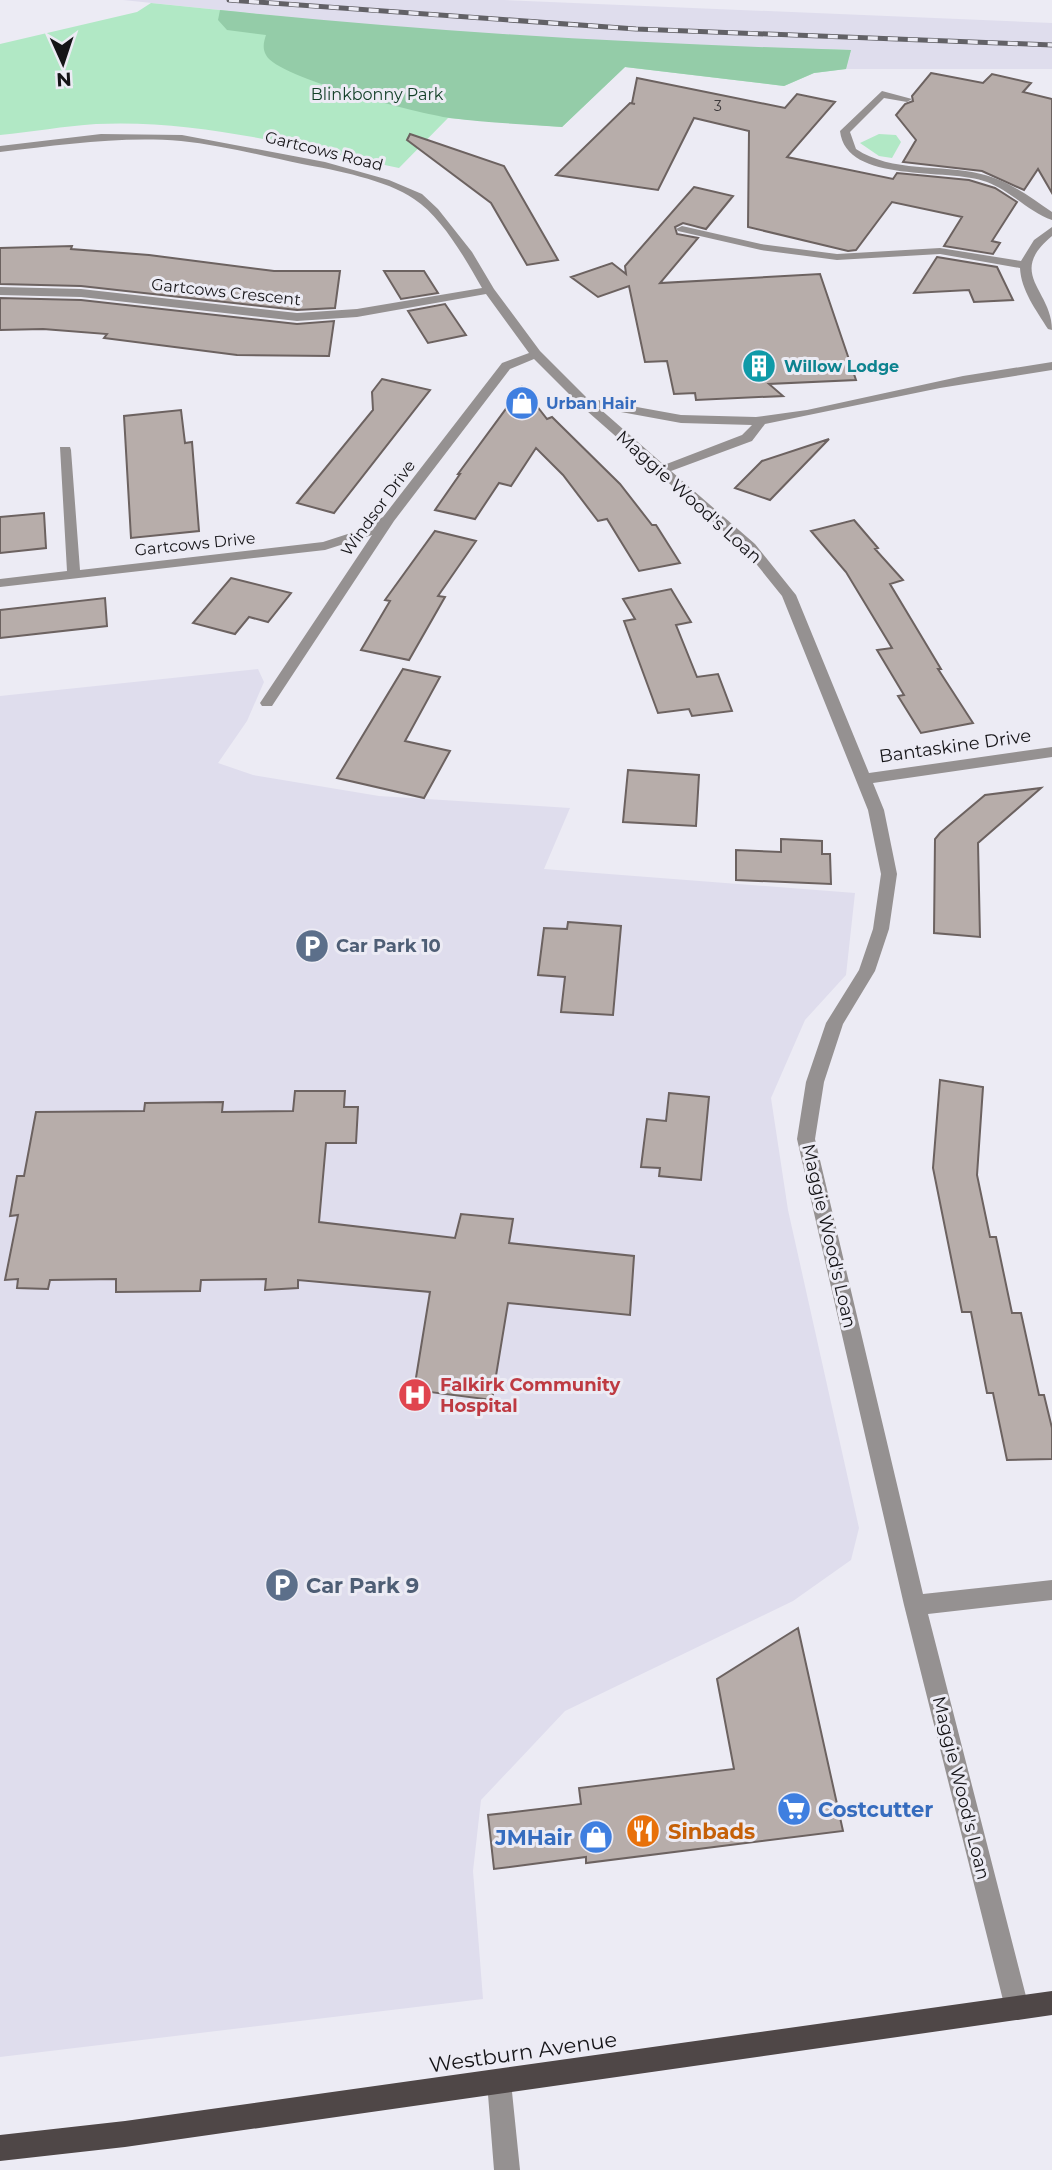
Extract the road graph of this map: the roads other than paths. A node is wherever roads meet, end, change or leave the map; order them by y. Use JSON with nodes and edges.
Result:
{"nodes":[{"id":1,"x":907,"y":99,"type":"dead end"},
{"id":2,"x":0,"y":149,"type":"edge"},
{"id":3,"x":1052,"y":217,"type":"edge"},
{"id":4,"x":682,"y":229,"type":"dead end"},
{"id":5,"x":1052,"y":230,"type":"edge"},
{"id":6,"x":1024,"y":265,"type":"junction"},
{"id":7,"x":489,"y":290,"type":"junction"},
{"id":8,"x":0,"y":291,"type":"edge"},
{"id":9,"x":1052,"y":326,"type":"edge"},
{"id":10,"x":536,"y":354,"type":"junction"},
{"id":11,"x":1052,"y":366,"type":"edge"},
{"id":12,"x":583,"y":401,"type":"junction"},
{"id":13,"x":760,"y":421,"type":"junction"},
{"id":14,"x":65,"y":450,"type":"dead end"},
{"id":15,"x":662,"y":470,"type":"junction"},
{"id":16,"x":388,"y":519,"type":"junction"},
{"id":17,"x":74,"y":575,"type":"junction"},
{"id":18,"x":0,"y":583,"type":"edge"},
{"id":19,"x":267,"y":703,"type":"dead end"},
{"id":20,"x":1052,"y":752,"type":"edge"},
{"id":21,"x":864,"y":779,"type":"junction"},
{"id":22,"x":1052,"y":1590,"type":"edge"},
{"id":23,"x":915,"y":1605,"type":"junction"},
{"id":24,"x":1052,"y":2003,"type":"edge"},
{"id":25,"x":1017,"y":2008,"type":"junction"},
{"id":26,"x":499,"y":2082,"type":"junction"},
{"id":27,"x":0,"y":2148,"type":"edge"},
{"id":28,"x":508,"y":2170,"type":"edge"}],
"edges":[{"from":1,"to":3,"type":"street"},
{"from":2,"to":7,"type":"street","name":"Gartcows Road"},
{"from":4,"to":6,"type":"street"},
{"from":5,"to":6,"type":"street"},
{"from":6,"to":9,"type":"street"},
{"from":7,"to":8,"type":"street","name":"Gartcows Crescent"},
{"from":7,"to":10,"type":"street","name":"Gartcows Road"},
{"from":10,"to":12,"type":"street","name":"Gartcows Road"},
{"from":10,"to":16,"type":"street","name":"Windsor Drive"},
{"from":11,"to":13,"type":"street"},
{"from":12,"to":13,"type":"street"},
{"from":12,"to":15,"type":"street","name":"Maggie Wood's Loan"},
{"from":13,"to":15,"type":"street"},
{"from":14,"to":17,"type":"street"},
{"from":15,"to":21,"type":"street","name":"Maggie Wood's Loan"},
{"from":16,"to":17,"type":"street","name":"Gartcows Drive"},
{"from":16,"to":19,"type":"street","name":"Windsor Drive"},
{"from":17,"to":18,"type":"street","name":"Gartcows Drive"},
{"from":20,"to":21,"type":"street","name":"Bantaskine Drive"},
{"from":21,"to":23,"type":"street","name":"Maggie Wood's Loan"},
{"from":22,"to":23,"type":"street"},
{"from":23,"to":25,"type":"street","name":"Maggie Wood's Loan"},
{"from":24,"to":25,"type":"main road","name":"Westburn Avenue"},
{"from":25,"to":26,"type":"main road","name":"Westburn Avenue"},
{"from":26,"to":27,"type":"main road","name":"Westburn Avenue"},
{"from":26,"to":28,"type":"street"}]}
